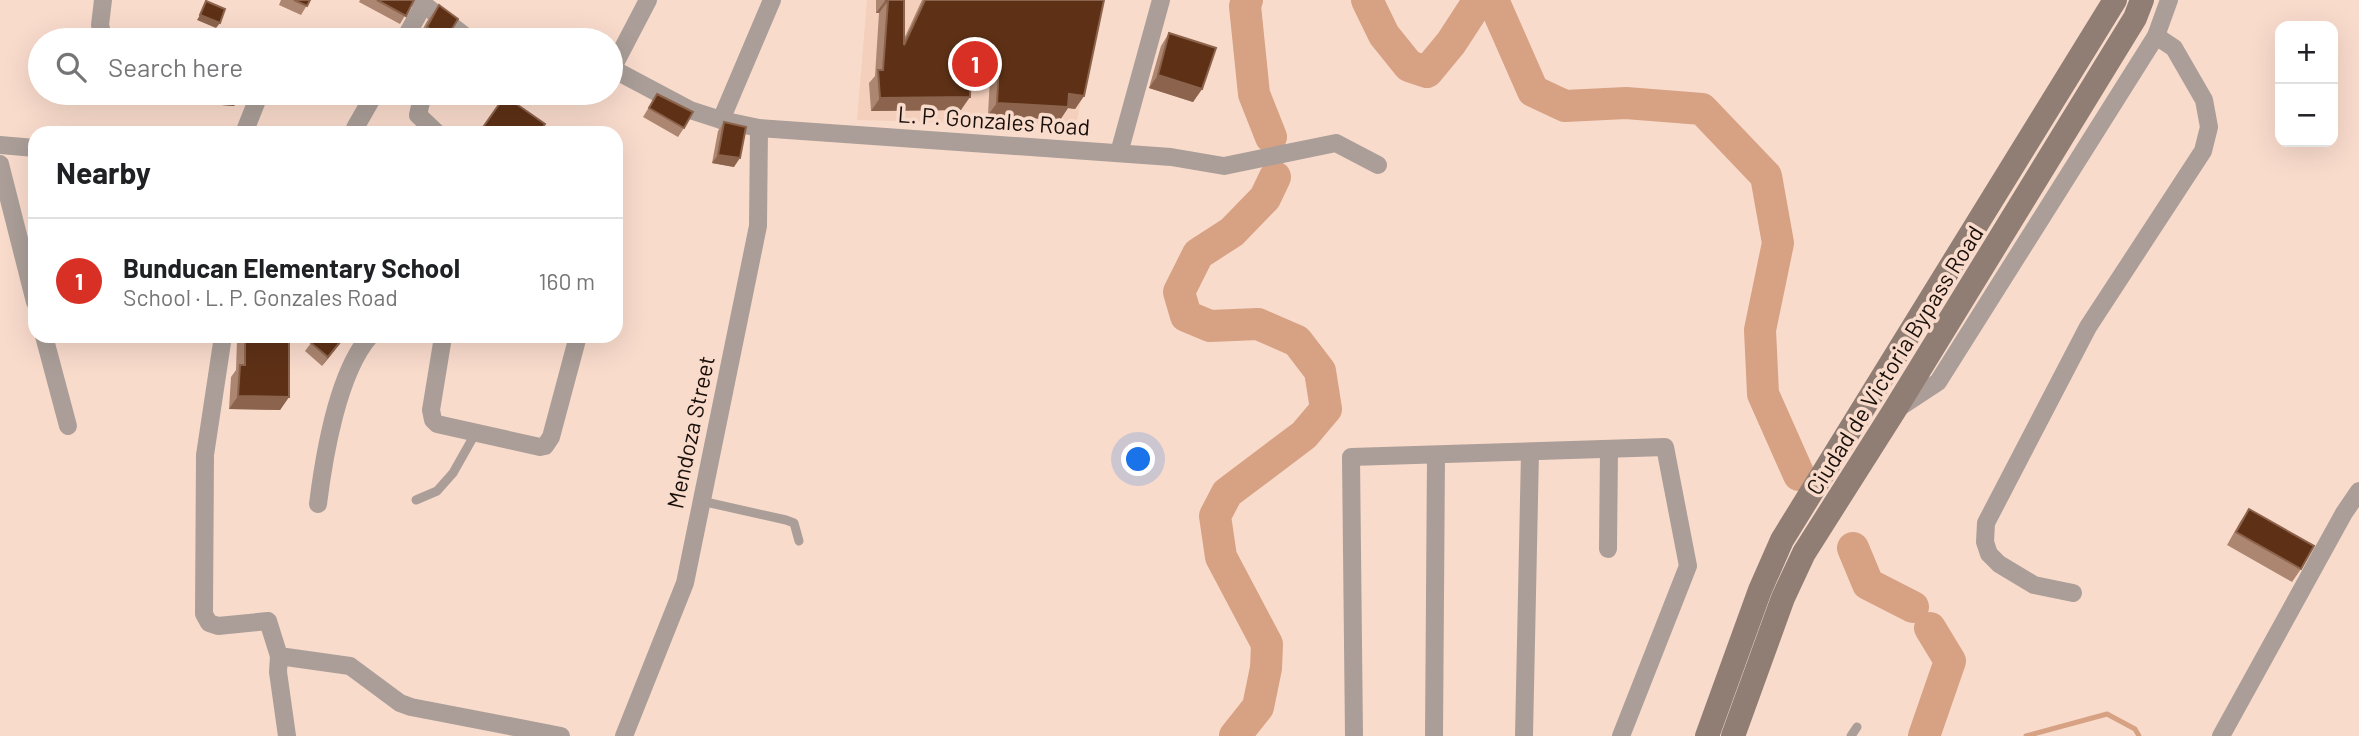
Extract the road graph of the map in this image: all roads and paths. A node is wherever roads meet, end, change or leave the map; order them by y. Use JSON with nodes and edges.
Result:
{"nodes":[{"id":1,"x":103,"y":0,"type":"edge"},
{"id":2,"x":648,"y":0,"type":"edge"},
{"id":3,"x":772,"y":0,"type":"edge"},
{"id":4,"x":1161,"y":0,"type":"edge"},
{"id":5,"x":2115,"y":0,"type":"edge"},
{"id":6,"x":2142,"y":0,"type":"edge"},
{"id":7,"x":2169,"y":0,"type":"edge"},
{"id":8,"x":421,"y":2,"type":"edge"},
{"id":9,"x":101,"y":28,"type":"edge"},
{"id":10,"x":409,"y":28,"type":"edge"},
{"id":11,"x":452,"y":28,"type":"edge"},
{"id":12,"x":2156,"y":36,"type":"junction"},
{"id":13,"x":623,"y":47,"type":"edge"},
{"id":14,"x":623,"y":74,"type":"edge"},
{"id":15,"x":255,"y":105,"type":"edge"},
{"id":16,"x":367,"y":105,"type":"edge"},
{"id":17,"x":422,"y":105,"type":"edge"},
{"id":18,"x":721,"y":120,"type":"junction"},
{"id":19,"x":246,"y":126,"type":"edge"},
{"id":20,"x":356,"y":126,"type":"edge"},
{"id":21,"x":430,"y":126,"type":"edge"},
{"id":22,"x":759,"y":128,"type":"junction"},
{"id":23,"x":0,"y":145,"type":"edge"},
{"id":24,"x":28,"y":147,"type":"edge"},
{"id":25,"x":1119,"y":153,"type":"junction"},
{"id":26,"x":1378,"y":165,"type":"dead end"},
{"id":27,"x":0,"y":172,"type":"edge"},
{"id":28,"x":28,"y":276,"type":"edge"},
{"id":29,"x":46,"y":343,"type":"edge"},
{"id":30,"x":222,"y":343,"type":"edge"},
{"id":31,"x":358,"y":343,"type":"edge"},
{"id":32,"x":442,"y":343,"type":"edge"},
{"id":33,"x":576,"y":343,"type":"edge"},
{"id":34,"x":1894,"y":411,"type":"junction"},
{"id":35,"x":68,"y":426,"type":"dead end"},
{"id":36,"x":475,"y":433,"type":"junction"},
{"id":37,"x":1609,"y":449,"type":"junction"},
{"id":38,"x":1531,"y":452,"type":"junction"},
{"id":39,"x":1436,"y":455,"type":"junction"},
{"id":40,"x":1835,"y":455,"type":"junction"},
{"id":41,"x":1857,"y":469,"type":"junction"},
{"id":42,"x":2359,"y":491,"type":"edge"},
{"id":43,"x":416,"y":500,"type":"dead end"},
{"id":44,"x":701,"y":501,"type":"junction"},
{"id":45,"x":318,"y":504,"type":"dead end"},
{"id":46,"x":1782,"y":540,"type":"junction"},
{"id":47,"x":799,"y":541,"type":"dead end"},
{"id":48,"x":1608,"y":549,"type":"dead end"},
{"id":49,"x":1804,"y":553,"type":"junction"},
{"id":50,"x":2073,"y":593,"type":"dead end"},
{"id":51,"x":279,"y":656,"type":"junction"},
{"id":52,"x":1857,"y":727,"type":"dead end"},
{"id":53,"x":287,"y":736,"type":"edge"},
{"id":54,"x":561,"y":736,"type":"edge"},
{"id":55,"x":624,"y":736,"type":"edge"},
{"id":56,"x":1354,"y":736,"type":"edge"},
{"id":57,"x":1434,"y":736,"type":"edge"},
{"id":58,"x":1524,"y":736,"type":"edge"},
{"id":59,"x":1621,"y":736,"type":"edge"},
{"id":60,"x":1707,"y":736,"type":"edge"},
{"id":61,"x":1733,"y":736,"type":"edge"},
{"id":62,"x":1851,"y":736,"type":"edge"},
{"id":63,"x":2221,"y":736,"type":"edge"}],
"edges":[{"from":1,"to":9,"type":"street"},
{"from":2,"to":13,"type":"street"},
{"from":3,"to":18,"type":"street"},
{"from":4,"to":25,"type":"street"},
{"from":5,"to":40,"type":"main road","name":"Ciudad de Victoria Bypass Road"},
{"from":6,"to":34,"type":"main road","name":"Ciudad de Victoria Bypass Road"},
{"from":7,"to":12,"type":"street","name":"Ciudad de Victoria Bypass Road"},
{"from":8,"to":10,"type":"street"},
{"from":8,"to":11,"type":"street"},
{"from":12,"to":34,"type":"street","name":"Ciudad de Victoria Bypass Road"},
{"from":12,"to":50,"type":"street"},
{"from":14,"to":18,"type":"street","name":"L. P. Gonzales Road"},
{"from":15,"to":19,"type":"street"},
{"from":16,"to":20,"type":"street"},
{"from":17,"to":21,"type":"street"},
{"from":18,"to":22,"type":"street","name":"L. P. Gonzales Road"},
{"from":22,"to":25,"type":"street","name":"L. P. Gonzales Road"},
{"from":22,"to":44,"type":"street","name":"Mendoza Street"},
{"from":23,"to":24,"type":"street"},
{"from":25,"to":26,"type":"street","name":"L. P. Gonzales Road"},
{"from":27,"to":28,"type":"street"},
{"from":29,"to":35,"type":"street"},
{"from":30,"to":51,"type":"street"},
{"from":31,"to":45,"type":"street"},
{"from":32,"to":36,"type":"street"},
{"from":33,"to":36,"type":"street"},
{"from":34,"to":41,"type":"main road","name":"Ciudad de Victoria Bypass Road"},
{"from":36,"to":43,"type":"lane"},
{"from":37,"to":38,"type":"street"},
{"from":37,"to":48,"type":"street"},
{"from":37,"to":59,"type":"street"},
{"from":38,"to":39,"type":"street"},
{"from":38,"to":58,"type":"street"},
{"from":39,"to":56,"type":"street"},
{"from":39,"to":57,"type":"street"},
{"from":40,"to":41,"type":"main road"},
{"from":40,"to":46,"type":"main road","name":"Ciudad de Victoria Bypass Road"},
{"from":41,"to":49,"type":"main road","name":"Ciudad de Victoria Bypass Road"},
{"from":42,"to":63,"type":"street"},
{"from":44,"to":47,"type":"lane"},
{"from":44,"to":55,"type":"street","name":"Mendoza Street"},
{"from":46,"to":49,"type":"main road"},
{"from":46,"to":60,"type":"main road","name":"Ciudad de Victoria Bypass Road"},
{"from":49,"to":61,"type":"main road","name":"Ciudad de Victoria Bypass Road"},
{"from":51,"to":53,"type":"street"},
{"from":51,"to":54,"type":"street"},
{"from":52,"to":62,"type":"lane"}]}
